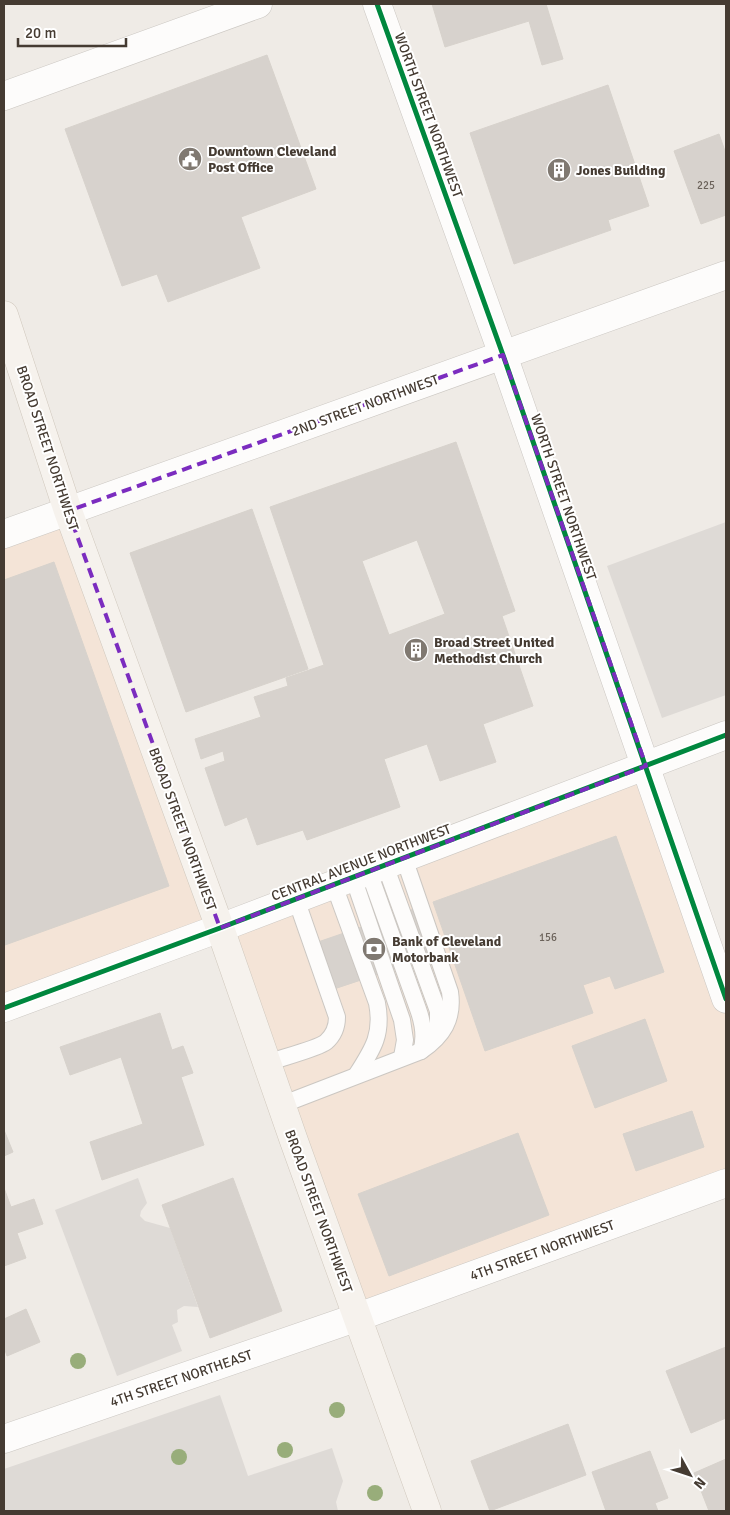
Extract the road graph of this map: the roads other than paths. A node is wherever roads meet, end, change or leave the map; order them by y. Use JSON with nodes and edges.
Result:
{"nodes":[{"id":1,"x":258,"y":4,"type":"edge"},
{"id":2,"x":377,"y":4,"type":"edge"},
{"id":3,"x":4,"y":96,"type":"edge"},
{"id":4,"x":726,"y":275,"type":"edge"},
{"id":5,"x":4,"y":315,"type":"edge"},
{"id":6,"x":503,"y":355,"type":"junction"},
{"id":7,"x":68,"y":511,"type":"junction"},
{"id":8,"x":4,"y":534,"type":"edge"},
{"id":9,"x":726,"y":735,"type":"edge"},
{"id":10,"x":646,"y":766,"type":"junction"},
{"id":11,"x":369,"y":871,"type":"junction"},
{"id":12,"x":296,"y":899,"type":"junction"},
{"id":13,"x":220,"y":928,"type":"junction"},
{"id":14,"x":726,"y":999,"type":"edge"},
{"id":15,"x":4,"y":1008,"type":"edge"},
{"id":16,"x":426,"y":1048,"type":"junction"},
{"id":17,"x":402,"y":1057,"type":"junction"},
{"id":18,"x":267,"y":1063,"type":"junction"},
{"id":19,"x":357,"y":1074,"type":"junction"},
{"id":20,"x":281,"y":1105,"type":"junction"},
{"id":21,"x":726,"y":1183,"type":"edge"},
{"id":22,"x":358,"y":1317,"type":"junction"},
{"id":23,"x":4,"y":1439,"type":"edge"},
{"id":24,"x":427,"y":1511,"type":"edge"}],
"edges":[{"from":1,"to":3,"type":"street"},
{"from":2,"to":6,"type":"street","name":"WORTH STREET NORTHWEST"},
{"from":4,"to":6,"type":"street","name":"2ND STREET NORTHWEST"},
{"from":5,"to":7,"type":"main road","name":"BROAD STREET NORTHWEST"},
{"from":6,"to":7,"type":"street","name":"2ND STREET NORTHWEST"},
{"from":6,"to":10,"type":"street","name":"WORTH STREET NORTHWEST"},
{"from":7,"to":8,"type":"street","name":"2ND STREET NORTHWEST"},
{"from":7,"to":13,"type":"main road","name":"BROAD STREET NORTHWEST"},
{"from":9,"to":10,"type":"street","name":"CENTRAL AVENUE NORTHWEST"},
{"from":10,"to":11,"type":"street","name":"CENTRAL AVENUE NORTHWEST"},
{"from":10,"to":14,"type":"street","name":"WORTH STREET NORTHWEST"},
{"from":11,"to":12,"type":"street","name":"CENTRAL AVENUE NORTHWEST"},
{"from":11,"to":16,"type":"lane"},
{"from":11,"to":16,"type":"lane"},
{"from":11,"to":17,"type":"lane"},
{"from":11,"to":19,"type":"lane"},
{"from":12,"to":13,"type":"street","name":"CENTRAL AVENUE NORTHWEST"},
{"from":12,"to":18,"type":"lane"},
{"from":13,"to":15,"type":"street","name":"CENTRAL AVENUE NORTHWEST"},
{"from":13,"to":18,"type":"main road","name":"BROAD STREET NORTHWEST"},
{"from":16,"to":17,"type":"lane"},
{"from":17,"to":19,"type":"lane"},
{"from":18,"to":20,"type":"main road","name":"BROAD STREET NORTHWEST"},
{"from":19,"to":20,"type":"lane"},
{"from":20,"to":22,"type":"main road","name":"BROAD STREET NORTHWEST"},
{"from":21,"to":22,"type":"street","name":"4TH STREET NORTHWEST"},
{"from":22,"to":23,"type":"street","name":"4TH STREET NORTHEAST"},
{"from":22,"to":24,"type":"main road","name":"BROAD STREET NORTHWEST"}]}
